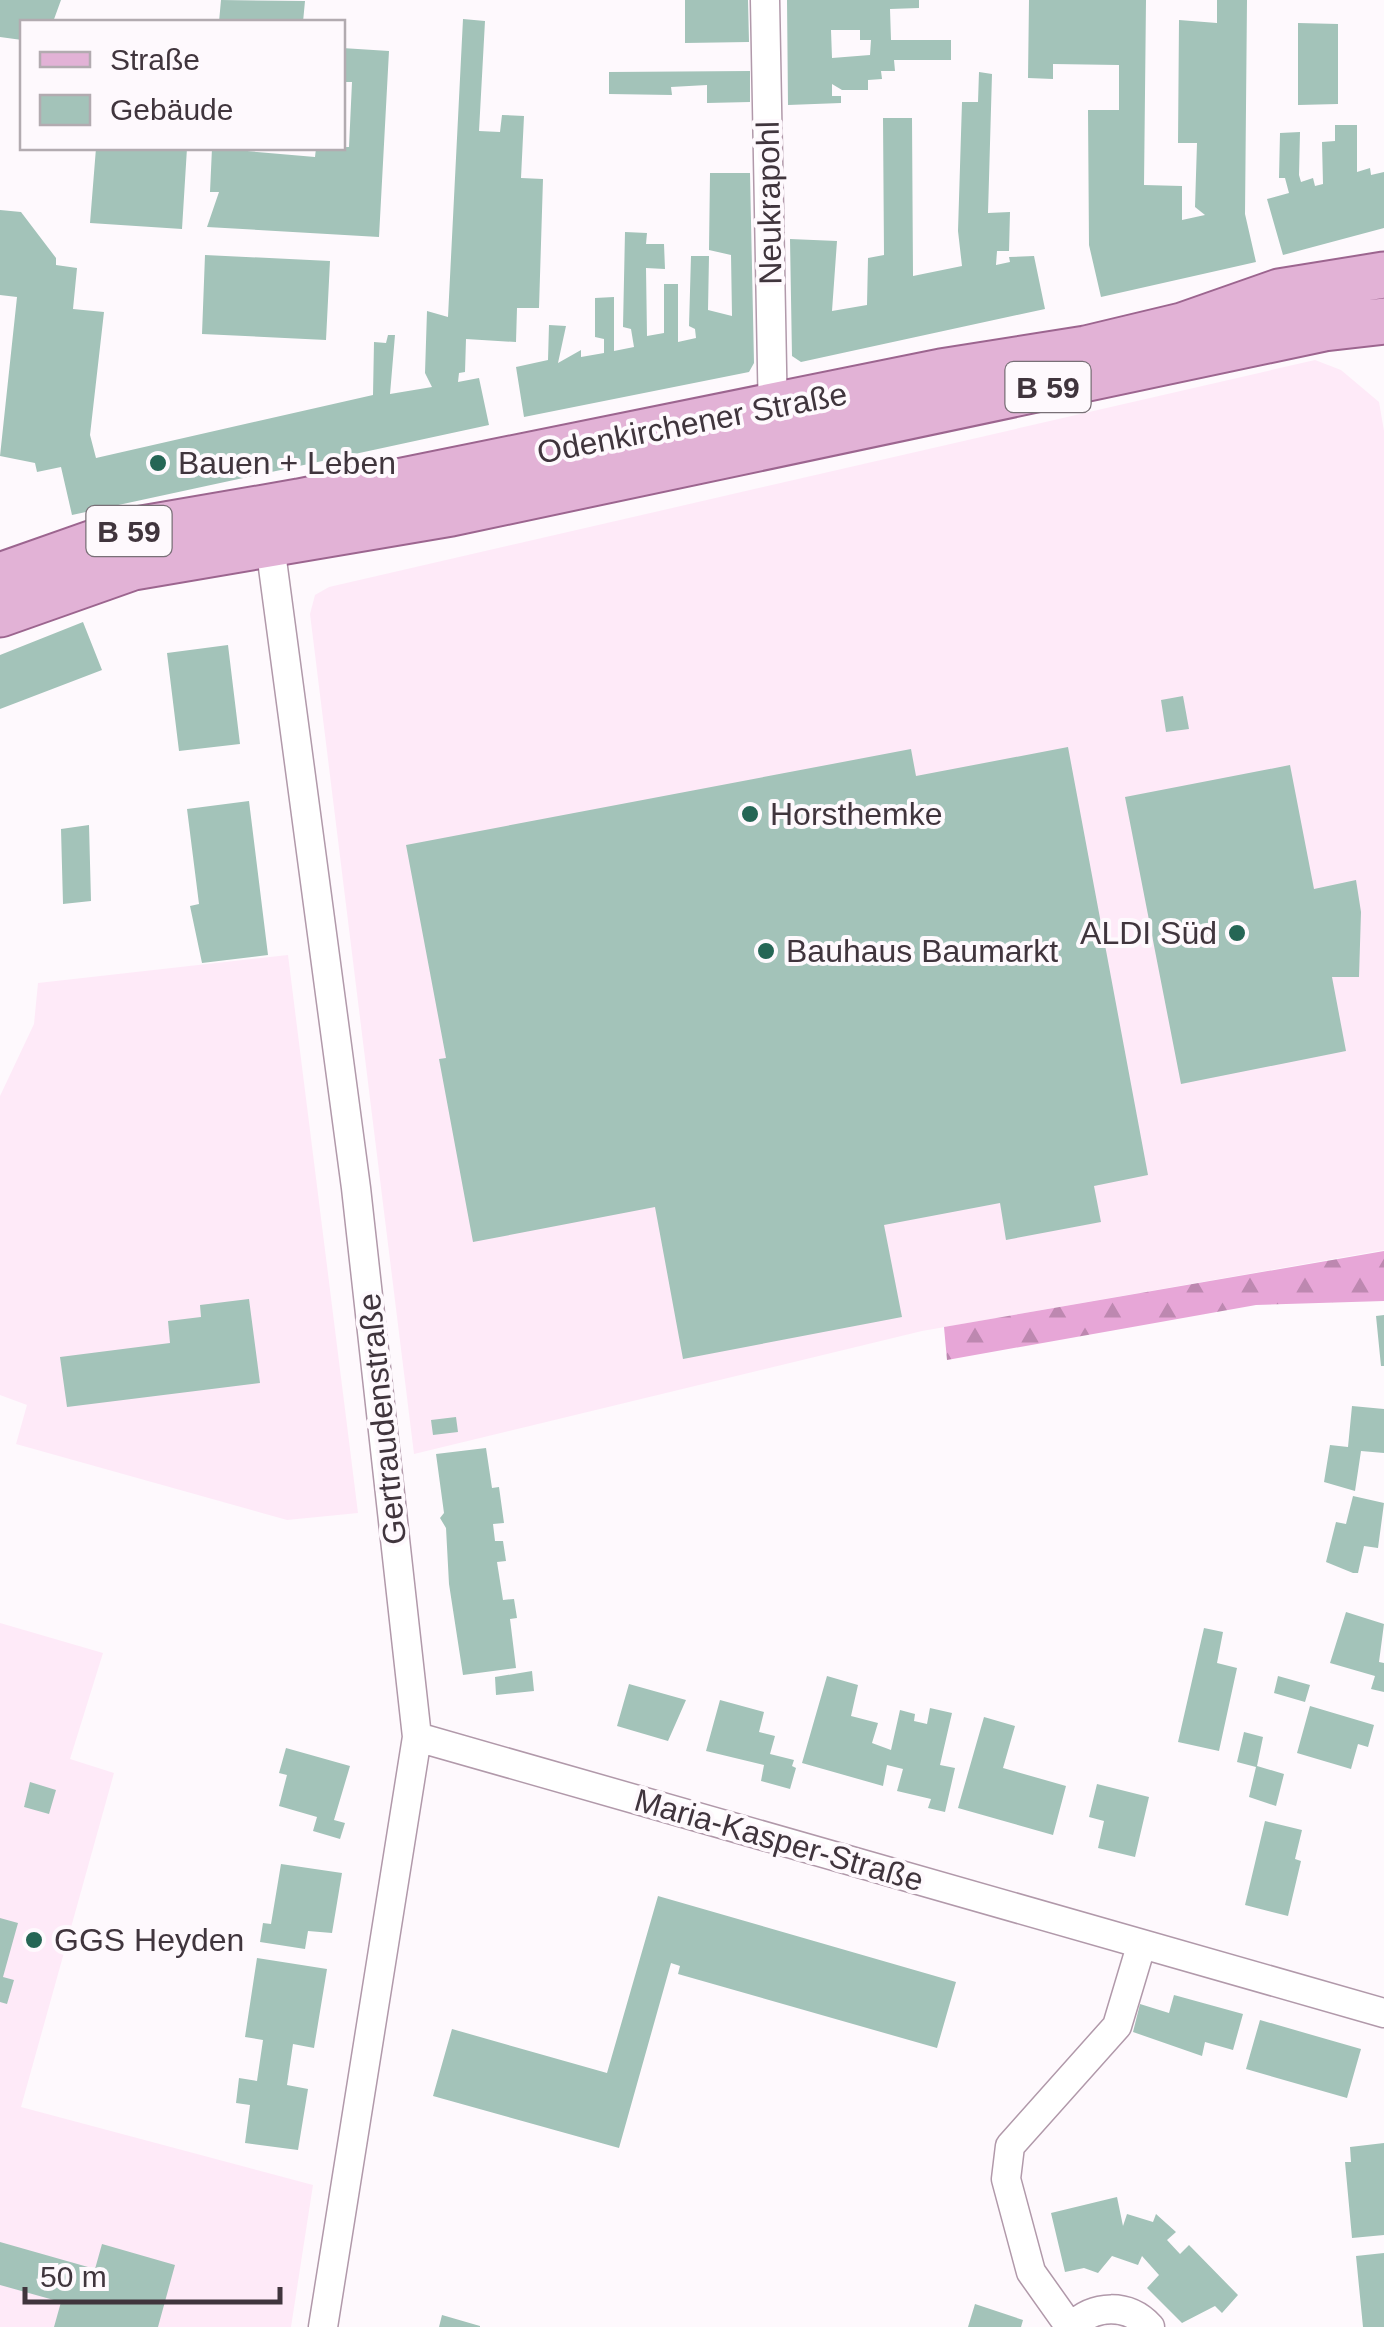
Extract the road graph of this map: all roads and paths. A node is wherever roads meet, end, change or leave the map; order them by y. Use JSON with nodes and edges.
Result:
{"nodes":[{"id":1,"x":766,"y":0,"type":"edge"},
{"id":2,"x":1384,"y":274,"type":"edge"},
{"id":3,"x":1384,"y":320,"type":"edge"},
{"id":4,"x":772,"y":426,"type":"junction"},
{"id":5,"x":268,"y":526,"type":"junction"},
{"id":6,"x":0,"y":576,"type":"edge"},
{"id":7,"x":0,"y":614,"type":"edge"},
{"id":8,"x":417,"y":1737,"type":"junction"},
{"id":9,"x":1141,"y":1946,"type":"junction"},
{"id":10,"x":1384,"y":2013,"type":"edge"},
{"id":11,"x":323,"y":2327,"type":"edge"},
{"id":12,"x":1070,"y":2327,"type":"edge"},
{"id":13,"x":1150,"y":2327,"type":"edge"}],
"edges":[{"from":1,"to":4,"type":"street","name":"Neukrapohl"},
{"from":2,"to":4,"type":"main road","name":"Odenkirchener Straße","number":"B 59"},
{"from":3,"to":4,"type":"main road","name":"Odenkirchener Straße","number":"B 59"},
{"from":4,"to":5,"type":"main road","name":"Odenkirchener Straße","number":"B 59"},
{"from":5,"to":6,"type":"main road","name":"Odenkirchener Straße","number":"B 59"},
{"from":5,"to":7,"type":"main road","name":"Odenkirchener Straße","number":"B 59"},
{"from":5,"to":8,"type":"street","name":"Gertraudenstraße"},
{"from":8,"to":9,"type":"street","name":"Maria-Kasper-Straße"},
{"from":8,"to":11,"type":"street","name":"Gertraudenstraße"},
{"from":9,"to":10,"type":"street","name":"Maria-Kasper-Straße"},
{"from":9,"to":12,"type":"street"},
{"from":12,"to":13,"type":"street"}]}
